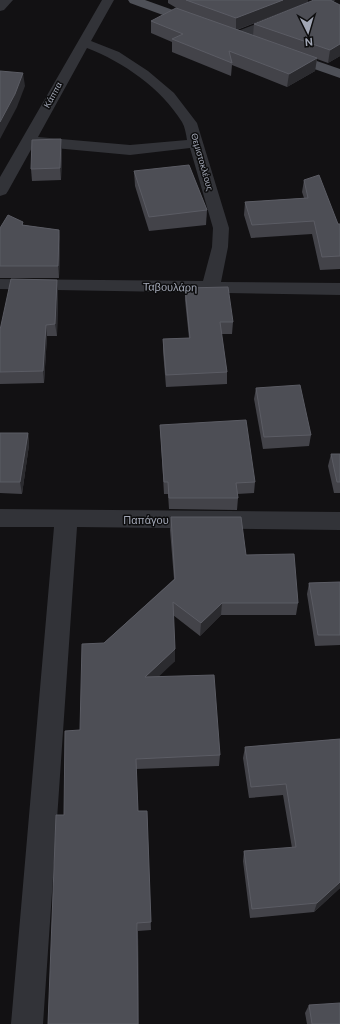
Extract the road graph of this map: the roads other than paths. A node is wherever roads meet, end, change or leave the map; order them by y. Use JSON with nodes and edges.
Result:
{"nodes":[{"id":1,"x":7,"y":0,"type":"edge"},
{"id":2,"x":108,"y":0,"type":"edge"},
{"id":3,"x":134,"y":0,"type":"edge"},
{"id":4,"x":329,"y":0,"type":"edge"},
{"id":5,"x":0,"y":7,"type":"edge"},
{"id":6,"x":206,"y":26,"type":"edge"},
{"id":7,"x":221,"y":31,"type":"edge"},
{"id":8,"x":235,"y":36,"type":"junction"},
{"id":9,"x":83,"y":42,"type":"junction"},
{"id":10,"x":250,"y":42,"type":"edge"},
{"id":11,"x":273,"y":50,"type":"edge"},
{"id":12,"x":340,"y":74,"type":"edge"},
{"id":13,"x":28,"y":141,"type":"junction"},
{"id":14,"x":197,"y":143,"type":"junction"},
{"id":15,"x":0,"y":191,"type":"edge"},
{"id":16,"x":0,"y":284,"type":"edge"},
{"id":17,"x":211,"y":288,"type":"junction"},
{"id":18,"x":340,"y":289,"type":"edge"},
{"id":19,"x":0,"y":518,"type":"edge"},
{"id":20,"x":66,"y":519,"type":"junction"},
{"id":21,"x":340,"y":521,"type":"edge"},
{"id":22,"x":27,"y":1024,"type":"edge"}],
"edges":[{"from":1,"to":5,"type":"street"},
{"from":2,"to":9,"type":"street","name":"Κάππα"},
{"from":3,"to":6,"type":"main road"},
{"from":4,"to":8,"type":"street"},
{"from":7,"to":8,"type":"main road"},
{"from":8,"to":10,"type":"main road"},
{"from":9,"to":13,"type":"street","name":"Κάππα"},
{"from":9,"to":14,"type":"street","name":"Θεμιστοκλέους"},
{"from":11,"to":12,"type":"main road"},
{"from":13,"to":14,"type":"street"},
{"from":13,"to":15,"type":"street","name":"Κάππα"},
{"from":14,"to":17,"type":"street","name":"Θεμιστοκλέους"},
{"from":16,"to":17,"type":"street","name":"Ταβουλάρη"},
{"from":17,"to":18,"type":"street","name":"Ταβουλάρη"},
{"from":19,"to":20,"type":"street","name":"Παπάγου"},
{"from":20,"to":21,"type":"street","name":"Παπάγου"},
{"from":20,"to":22,"type":"street"}]}
